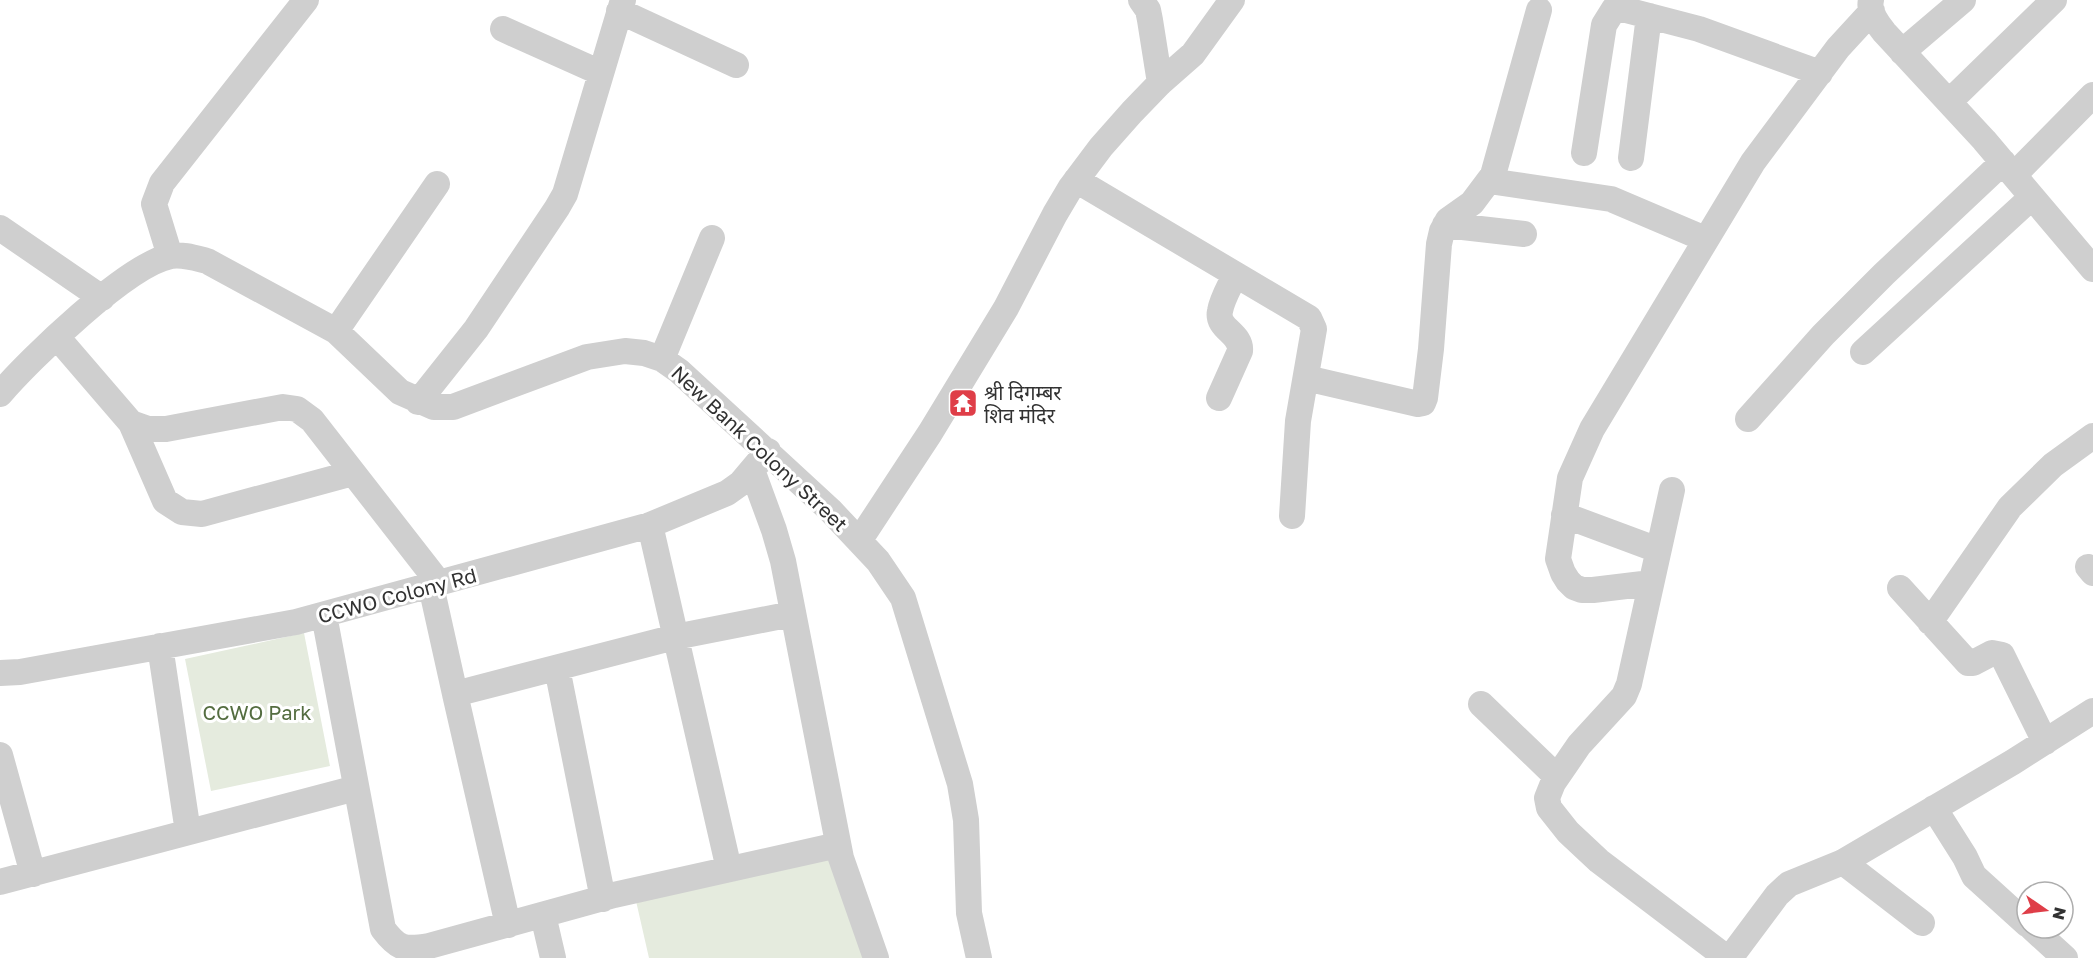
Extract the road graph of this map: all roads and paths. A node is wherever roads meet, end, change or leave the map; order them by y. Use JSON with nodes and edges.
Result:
{"nodes":[{"id":1,"x":306,"y":0,"type":"edge"},
{"id":2,"x":1140,"y":0,"type":"edge"},
{"id":3,"x":1232,"y":0,"type":"edge"},
{"id":4,"x":1963,"y":0,"type":"edge"},
{"id":5,"x":2054,"y":0,"type":"edge"},
{"id":6,"x":1869,"y":4,"type":"edge"},
{"id":7,"x":621,"y":5,"type":"edge"},
{"id":8,"x":1539,"y":10,"type":"dead end"},
{"id":9,"x":1649,"y":16,"type":"junction"},
{"id":10,"x":503,"y":29,"type":"dead end"},
{"id":11,"x":1902,"y":52,"type":"junction"},
{"id":12,"x":736,"y":65,"type":"dead end"},
{"id":13,"x":601,"y":73,"type":"junction"},
{"id":14,"x":1820,"y":73,"type":"junction"},
{"id":15,"x":1160,"y":83,"type":"junction"},
{"id":16,"x":2093,"y":96,"type":"edge"},
{"id":17,"x":1949,"y":102,"type":"junction"},
{"id":18,"x":1584,"y":153,"type":"dead end"},
{"id":19,"x":1631,"y":158,"type":"dead end"},
{"id":20,"x":2008,"y":168,"type":"junction"},
{"id":21,"x":1076,"y":180,"type":"junction"},
{"id":22,"x":1490,"y":181,"type":"junction"},
{"id":23,"x":437,"y":184,"type":"dead end"},
{"id":24,"x":2032,"y":197,"type":"junction"},
{"id":25,"x":1445,"y":225,"type":"junction"},
{"id":26,"x":0,"y":228,"type":"edge"},
{"id":27,"x":1524,"y":234,"type":"dead end"},
{"id":28,"x":712,"y":238,"type":"dead end"},
{"id":29,"x":1705,"y":240,"type":"junction"},
{"id":30,"x":170,"y":256,"type":"junction"},
{"id":31,"x":2093,"y":269,"type":"edge"},
{"id":32,"x":1235,"y":275,"type":"junction"},
{"id":33,"x":102,"y":298,"type":"junction"},
{"id":34,"x":336,"y":331,"type":"junction"},
{"id":35,"x":57,"y":337,"type":"junction"},
{"id":36,"x":1863,"y":352,"type":"dead end"},
{"id":37,"x":662,"y":359,"type":"junction"},
{"id":38,"x":1306,"y":378,"type":"junction"},
{"id":39,"x":0,"y":394,"type":"edge"},
{"id":40,"x":1220,"y":398,"type":"dead end"},
{"id":41,"x":418,"y":402,"type":"junction"},
{"id":42,"x":1748,"y":419,"type":"dead end"},
{"id":43,"x":131,"y":423,"type":"junction"},
{"id":44,"x":2093,"y":436,"type":"edge"},
{"id":45,"x":760,"y":461,"type":"junction"},
{"id":46,"x":353,"y":473,"type":"junction"},
{"id":47,"x":1672,"y":490,"type":"dead end"},
{"id":48,"x":1564,"y":515,"type":"junction"},
{"id":49,"x":1292,"y":516,"type":"dead end"},
{"id":50,"x":650,"y":525,"type":"junction"},
{"id":51,"x":859,"y":541,"type":"junction"},
{"id":52,"x":1658,"y":550,"type":"junction"},
{"id":53,"x":1651,"y":583,"type":"junction"},
{"id":54,"x":435,"y":584,"type":"junction"},
{"id":55,"x":1900,"y":588,"type":"dead end"},
{"id":56,"x":792,"y":614,"type":"junction"},
{"id":57,"x":324,"y":615,"type":"junction"},
{"id":58,"x":1930,"y":622,"type":"junction"},
{"id":59,"x":675,"y":637,"type":"junction"},
{"id":60,"x":160,"y":646,"type":"junction"},
{"id":61,"x":557,"y":668,"type":"junction"},
{"id":62,"x":0,"y":673,"type":"edge"},
{"id":63,"x":455,"y":694,"type":"junction"},
{"id":64,"x":1481,"y":704,"type":"dead end"},
{"id":65,"x":2093,"y":711,"type":"edge"},
{"id":66,"x":2045,"y":742,"type":"junction"},
{"id":67,"x":2,"y":768,"type":"edge"},
{"id":68,"x":1557,"y":777,"type":"junction"},
{"id":69,"x":356,"y":788,"type":"junction"},
{"id":70,"x":1934,"y":808,"type":"junction"},
{"id":71,"x":188,"y":832,"type":"junction"},
{"id":72,"x":838,"y":845,"type":"junction"},
{"id":73,"x":1843,"y":862,"type":"junction"},
{"id":74,"x":729,"y":869,"type":"junction"},
{"id":75,"x":33,"y":873,"type":"junction"},
{"id":76,"x":0,"y":882,"type":"edge"},
{"id":77,"x":603,"y":899,"type":"junction"},
{"id":78,"x":2015,"y":913,"type":"edge"},
{"id":79,"x":543,"y":915,"type":"junction"},
{"id":80,"x":1922,"y":923,"type":"dead end"},
{"id":81,"x":508,"y":925,"type":"junction"},
{"id":82,"x":2045,"y":940,"type":"edge"},
{"id":83,"x":386,"y":951,"type":"edge"},
{"id":84,"x":553,"y":958,"type":"edge"},
{"id":85,"x":876,"y":958,"type":"edge"},
{"id":86,"x":979,"y":958,"type":"edge"},
{"id":87,"x":1728,"y":958,"type":"edge"},
{"id":88,"x":2065,"y":958,"type":"edge"}],
"edges":[{"from":1,"to":30,"type":"street"},
{"from":2,"to":15,"type":"street"},
{"from":3,"to":15,"type":"street"},
{"from":4,"to":11,"type":"street"},
{"from":5,"to":17,"type":"street"},
{"from":6,"to":11,"type":"street"},
{"from":6,"to":14,"type":"street"},
{"from":7,"to":12,"type":"street"},
{"from":7,"to":13,"type":"street"},
{"from":8,"to":22,"type":"street"},
{"from":9,"to":14,"type":"street"},
{"from":9,"to":18,"type":"street"},
{"from":9,"to":19,"type":"street"},
{"from":10,"to":13,"type":"street"},
{"from":11,"to":17,"type":"street"},
{"from":13,"to":41,"type":"street"},
{"from":14,"to":29,"type":"street"},
{"from":15,"to":21,"type":"street"},
{"from":16,"to":20,"type":"street"},
{"from":17,"to":20,"type":"street"},
{"from":20,"to":24,"type":"street"},
{"from":20,"to":42,"type":"street"},
{"from":21,"to":32,"type":"street"},
{"from":21,"to":51,"type":"street"},
{"from":22,"to":25,"type":"street"},
{"from":22,"to":29,"type":"street"},
{"from":23,"to":34,"type":"street"},
{"from":24,"to":31,"type":"street"},
{"from":24,"to":36,"type":"street"},
{"from":25,"to":27,"type":"street"},
{"from":25,"to":38,"type":"street"},
{"from":26,"to":33,"type":"street"},
{"from":28,"to":37,"type":"street"},
{"from":29,"to":48,"type":"street"},
{"from":30,"to":33,"type":"street","name":"New Bank Colony Street"},
{"from":30,"to":34,"type":"street","name":"New Bank Colony Street"},
{"from":32,"to":38,"type":"street"},
{"from":32,"to":40,"type":"street"},
{"from":33,"to":35,"type":"street","name":"New Bank Colony Street"},
{"from":34,"to":41,"type":"street","name":"New Bank Colony Street"},
{"from":35,"to":39,"type":"street","name":"New Bank Colony Street"},
{"from":35,"to":43,"type":"street"},
{"from":37,"to":41,"type":"street","name":"New Bank Colony Street"},
{"from":37,"to":45,"type":"street","name":"New Bank Colony Street"},
{"from":38,"to":49,"type":"street"},
{"from":43,"to":46,"type":"street"},
{"from":43,"to":46,"type":"street"},
{"from":44,"to":58,"type":"street"},
{"from":45,"to":50,"type":"street","name":"CCWO Colony Rd"},
{"from":45,"to":51,"type":"street","name":"New Bank Colony Street"},
{"from":45,"to":56,"type":"street"},
{"from":46,"to":54,"type":"street"},
{"from":47,"to":52,"type":"street"},
{"from":48,"to":52,"type":"street"},
{"from":48,"to":53,"type":"street"},
{"from":50,"to":54,"type":"street","name":"CCWO Colony Rd"},
{"from":50,"to":59,"type":"street"},
{"from":51,"to":86,"type":"street","name":"New Bank Colony Street"},
{"from":52,"to":53,"type":"street"},
{"from":53,"to":68,"type":"street"},
{"from":54,"to":57,"type":"street","name":"CCWO Colony Rd"},
{"from":54,"to":63,"type":"street"},
{"from":55,"to":58,"type":"street"},
{"from":56,"to":59,"type":"street"},
{"from":56,"to":72,"type":"street"},
{"from":57,"to":60,"type":"street","name":"CCWO Colony Rd"},
{"from":57,"to":69,"type":"street"},
{"from":58,"to":66,"type":"street"},
{"from":59,"to":61,"type":"street"},
{"from":59,"to":74,"type":"street"},
{"from":60,"to":62,"type":"street","name":"CCWO Colony Rd"},
{"from":60,"to":71,"type":"street"},
{"from":61,"to":63,"type":"street"},
{"from":61,"to":77,"type":"street"},
{"from":63,"to":81,"type":"street"},
{"from":64,"to":68,"type":"street"},
{"from":65,"to":66,"type":"street"},
{"from":66,"to":70,"type":"street"},
{"from":67,"to":75,"type":"street"},
{"from":68,"to":87,"type":"street"},
{"from":69,"to":71,"type":"street"},
{"from":69,"to":83,"type":"street"},
{"from":70,"to":73,"type":"street"},
{"from":70,"to":78,"type":"street"},
{"from":71,"to":75,"type":"street"},
{"from":72,"to":74,"type":"street"},
{"from":72,"to":85,"type":"street"},
{"from":73,"to":80,"type":"street"},
{"from":73,"to":87,"type":"street"},
{"from":74,"to":77,"type":"street"},
{"from":75,"to":76,"type":"street"},
{"from":77,"to":79,"type":"street"},
{"from":79,"to":81,"type":"street"},
{"from":79,"to":84,"type":"street"},
{"from":81,"to":83,"type":"street"},
{"from":82,"to":88,"type":"street"}]}
